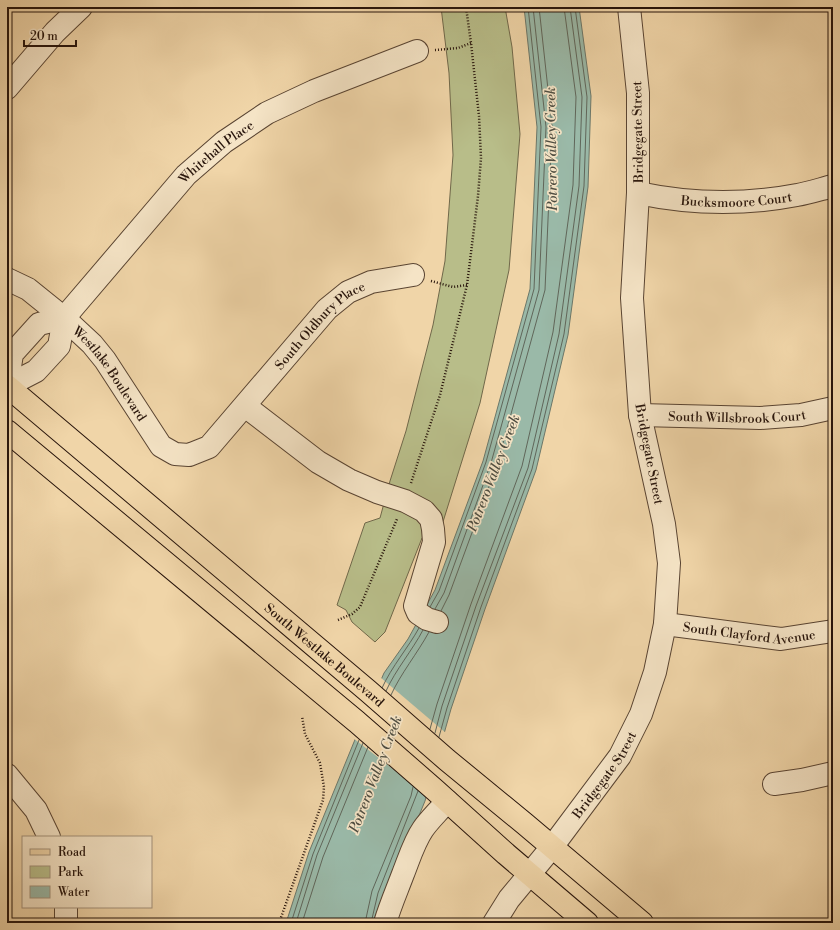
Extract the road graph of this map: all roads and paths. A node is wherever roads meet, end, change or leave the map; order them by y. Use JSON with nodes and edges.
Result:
{"nodes":[{"id":1,"x":81,"y":7,"type":"edge"},
{"id":2,"x":466,"y":7,"type":"edge"},
{"id":3,"x":629,"y":7,"type":"edge"},
{"id":4,"x":471,"y":43,"type":"junction"},
{"id":5,"x":417,"y":50,"type":"joint"},
{"id":6,"x":7,"y":88,"type":"edge"},
{"id":7,"x":833,"y":186,"type":"edge"},
{"id":8,"x":638,"y":193,"type":"junction"},
{"id":9,"x":413,"y":276,"type":"joint"},
{"id":10,"x":7,"y":280,"type":"edge"},
{"id":11,"x":467,"y":285,"type":"junction"},
{"id":12,"x":64,"y":318,"type":"junction"},
{"id":13,"x":7,"y":386,"type":"edge"},
{"id":14,"x":245,"y":406,"type":"junction"},
{"id":15,"x":833,"y":408,"type":"edge"},
{"id":16,"x":640,"y":415,"type":"junction"},
{"id":17,"x":7,"y":431,"type":"edge"},
{"id":18,"x":209,"y":447,"type":"joint"},
{"id":19,"x":405,"y":502,"type":"junction"},
{"id":20,"x":338,"y":620,"type":"dead end"},
{"id":21,"x":437,"y":622,"type":"dead end"},
{"id":22,"x":665,"y":624,"type":"junction"},
{"id":23,"x":833,"y":631,"type":"edge"},
{"id":24,"x":302,"y":716,"type":"dead end"},
{"id":25,"x":833,"y":773,"type":"edge"},
{"id":26,"x":7,"y":775,"type":"edge"},
{"id":27,"x":774,"y":784,"type":"dead end"},
{"id":28,"x":441,"y":796,"type":"junction"},
{"id":29,"x":49,"y":836,"type":"edge"},
{"id":30,"x":552,"y":847,"type":"junction"},
{"id":31,"x":531,"y":875,"type":"junction"},
{"id":32,"x":66,"y":908,"type":"edge"},
{"id":33,"x":66,"y":923,"type":"edge"},
{"id":34,"x":279,"y":923,"type":"edge"},
{"id":35,"x":385,"y":923,"type":"edge"},
{"id":36,"x":494,"y":923,"type":"edge"},
{"id":37,"x":587,"y":923,"type":"edge"},
{"id":38,"x":642,"y":923,"type":"edge"}],
"edges":[{"from":1,"to":6,"type":"street"},
{"from":2,"to":4,"type":"path"},
{"from":3,"to":8,"type":"street","name":"Bridgegate Street"},
{"from":4,"to":5,"type":"path"},
{"from":4,"to":11,"type":"path"},
{"from":5,"to":12,"type":"street","name":"Whitehall Place"},
{"from":7,"to":8,"type":"street","name":"Bucksmoore Court"},
{"from":8,"to":16,"type":"street","name":"Bridgegate Street"},
{"from":9,"to":11,"type":"path"},
{"from":9,"to":14,"type":"street","name":"South Oldbury Place"},
{"from":10,"to":12,"type":"street","name":"Westlake Boulevard"},
{"from":11,"to":19,"type":"path"},
{"from":12,"to":13,"type":"street"},
{"from":12,"to":13,"type":"street"},
{"from":12,"to":18,"type":"street","name":"Westlake Boulevard"},
{"from":13,"to":30,"type":"main road","name":"South Westlake Boulevard"},
{"from":14,"to":18,"type":"street","name":"South Oldbury Place"},
{"from":14,"to":19,"type":"street"},
{"from":15,"to":16,"type":"street","name":"South Willsbrook Court"},
{"from":16,"to":22,"type":"street","name":"Bridgegate Street"},
{"from":17,"to":28,"type":"main road"},
{"from":19,"to":20,"type":"path"},
{"from":19,"to":21,"type":"street"},
{"from":22,"to":23,"type":"street","name":"South Clayford Avenue"},
{"from":22,"to":30,"type":"street","name":"Bridgegate Street"},
{"from":24,"to":34,"type":"path"},
{"from":25,"to":27,"type":"street"},
{"from":26,"to":29,"type":"street"},
{"from":28,"to":31,"type":"main road"},
{"from":28,"to":35,"type":"street"},
{"from":30,"to":31,"type":"street","name":"Bridgegate Street"},
{"from":30,"to":38,"type":"main road","name":"South Westlake Boulevard"},
{"from":31,"to":36,"type":"street","name":"Bridgegate Street"},
{"from":31,"to":37,"type":"main road"},
{"from":32,"to":33,"type":"street"}]}
